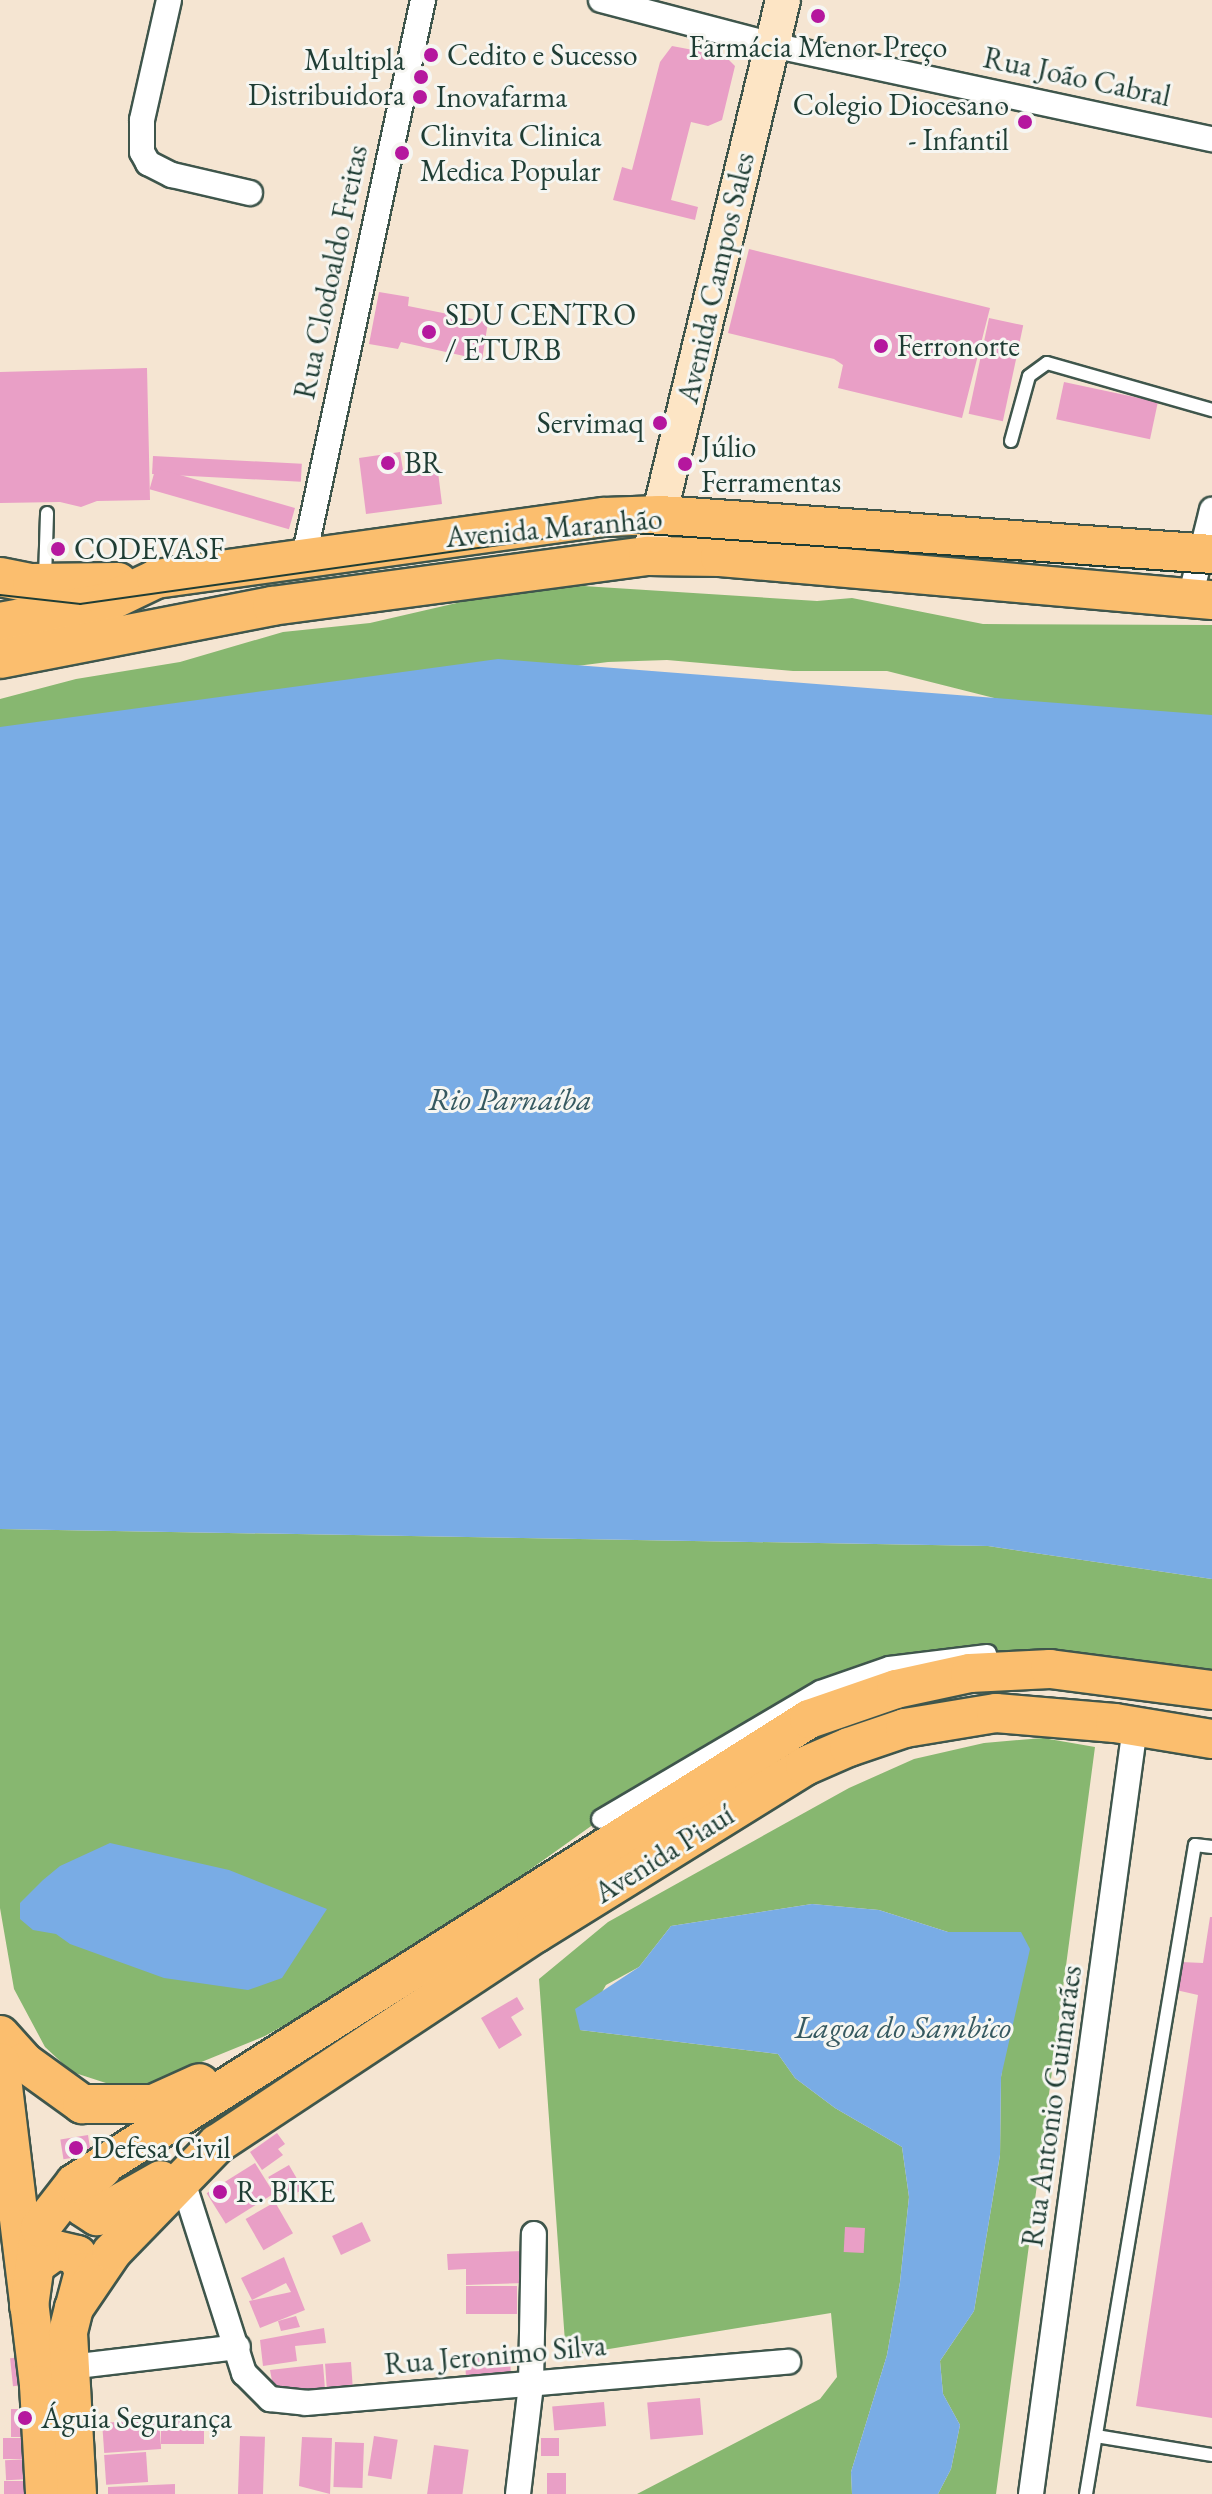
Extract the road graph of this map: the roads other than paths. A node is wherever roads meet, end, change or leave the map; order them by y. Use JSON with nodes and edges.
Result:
{"nodes":[{"id":1,"x":169,"y":0,"type":"edge"},
{"id":2,"x":423,"y":0,"type":"edge"},
{"id":3,"x":601,"y":0,"type":"edge"},
{"id":4,"x":783,"y":0,"type":"edge"},
{"id":5,"x":772,"y":45,"type":"junction"},
{"id":6,"x":1212,"y":139,"type":"edge"},
{"id":7,"x":250,"y":193,"type":"dead end"},
{"id":8,"x":1212,"y":410,"type":"edge"},
{"id":9,"x":1011,"y":441,"type":"dead end"},
{"id":10,"x":1212,"y":510,"type":"edge"},
{"id":11,"x":47,"y":513,"type":"dead end"},
{"id":12,"x":660,"y":515,"type":"junction"},
{"id":13,"x":1207,"y":554,"type":"edge"},
{"id":14,"x":648,"y":556,"type":"junction"},
{"id":15,"x":304,"y":557,"type":"junction"},
{"id":16,"x":0,"y":577,"type":"edge"},
{"id":17,"x":156,"y":579,"type":"junction"},
{"id":18,"x":44,"y":583,"type":"junction"},
{"id":19,"x":1201,"y":599,"type":"edge"},
{"id":20,"x":0,"y":622,"type":"edge"},
{"id":21,"x":6,"y":654,"type":"edge"},
{"id":22,"x":1212,"y":1675,"type":"edge"},
{"id":23,"x":1212,"y":1690,"type":"edge"},
{"id":24,"x":1135,"y":1727,"type":"junction"},
{"id":25,"x":1212,"y":1739,"type":"edge"},
{"id":26,"x":601,"y":1819,"type":"dead end"},
{"id":27,"x":1212,"y":1847,"type":"edge"},
{"id":28,"x":0,"y":2035,"type":"edge"},
{"id":29,"x":302,"y":2038,"type":"junction"},
{"id":30,"x":0,"y":2062,"type":"edge"},
{"id":31,"x":217,"y":2144,"type":"junction"},
{"id":32,"x":108,"y":2165,"type":"junction"},
{"id":33,"x":183,"y":2182,"type":"junction"},
{"id":34,"x":9,"y":2206,"type":"edge"},
{"id":35,"x":534,"y":2234,"type":"dead end"},
{"id":36,"x":34,"y":2266,"type":"junction"},
{"id":37,"x":29,"y":2306,"type":"junction"},
{"id":38,"x":74,"y":2308,"type":"junction"},
{"id":39,"x":238,"y":2347,"type":"junction"},
{"id":40,"x":788,"y":2362,"type":"dead end"},
{"id":41,"x":70,"y":2367,"type":"junction"},
{"id":42,"x":531,"y":2385,"type":"junction"},
{"id":43,"x":1096,"y":2436,"type":"junction"},
{"id":44,"x":1212,"y":2455,"type":"edge"},
{"id":45,"x":45,"y":2494,"type":"edge"},
{"id":46,"x":77,"y":2494,"type":"edge"},
{"id":47,"x":518,"y":2494,"type":"edge"},
{"id":48,"x":1031,"y":2494,"type":"edge"},
{"id":49,"x":1086,"y":2494,"type":"edge"}],
"edges":[{"from":1,"to":7,"type":"street"},
{"from":2,"to":15,"type":"street","name":"Rua Clodoaldo Freitas"},
{"from":3,"to":5,"type":"street","name":"Rua João Cabral"},
{"from":4,"to":5,"type":"main road","name":"Avenida Campos Sales"},
{"from":5,"to":6,"type":"street","name":"Rua João Cabral"},
{"from":5,"to":12,"type":"main road","name":"Avenida Campos Sales"},
{"from":8,"to":9,"type":"lane"},
{"from":10,"to":13,"type":"street"},
{"from":11,"to":18,"type":"lane"},
{"from":12,"to":13,"type":"main road","name":"Avenida Maranhão"},
{"from":12,"to":14,"type":"main road","name":"Avenida Campos Sales"},
{"from":12,"to":15,"type":"main road","name":"Avenida Maranhão"},
{"from":13,"to":19,"type":"street"},
{"from":14,"to":19,"type":"main road","name":"Avenida Maranhão"},
{"from":14,"to":21,"type":"main road","name":"Avenida Maranhão"},
{"from":15,"to":17,"type":"main road","name":"Avenida Maranhão"},
{"from":16,"to":18,"type":"main road"},
{"from":17,"to":18,"type":"main road"},
{"from":17,"to":20,"type":"main road","name":"Avenida Maranhão"},
{"from":22,"to":26,"type":"street"},
{"from":23,"to":29,"type":"main road","name":"Avenida Piauí"},
{"from":24,"to":25,"type":"main road","name":"Avenida Piauí"},
{"from":24,"to":31,"type":"main road","name":"Avenida Piauí"},
{"from":24,"to":48,"type":"street","name":"Rua Antonio Guimarães"},
{"from":27,"to":43,"type":"lane"},
{"from":28,"to":29,"type":"main road","name":"Avenida Piauí"},
{"from":29,"to":32,"type":"main road","name":"Avenida Piauí"},
{"from":30,"to":34,"type":"main road"},
{"from":31,"to":32,"type":"main road"},
{"from":31,"to":33,"type":"main road","name":"Avenida Piauí"},
{"from":32,"to":36,"type":"main road","name":"Avenida Piauí"},
{"from":33,"to":38,"type":"main road","name":"Avenida Piauí"},
{"from":33,"to":39,"type":"street","name":"Rua Jeronimo Silva"},
{"from":34,"to":37,"type":"main road"},
{"from":35,"to":42,"type":"street"},
{"from":36,"to":37,"type":"main road","name":"Avenida Piauí"},
{"from":36,"to":38,"type":"main road"},
{"from":37,"to":45,"type":"main road"},
{"from":38,"to":41,"type":"main road"},
{"from":39,"to":41,"type":"street"},
{"from":39,"to":42,"type":"street","name":"Rua Jeronimo Silva"},
{"from":40,"to":42,"type":"street","name":"Rua Jeronimo Silva"},
{"from":41,"to":46,"type":"main road"},
{"from":42,"to":47,"type":"street"},
{"from":43,"to":44,"type":"lane"},
{"from":43,"to":49,"type":"lane"}]}
